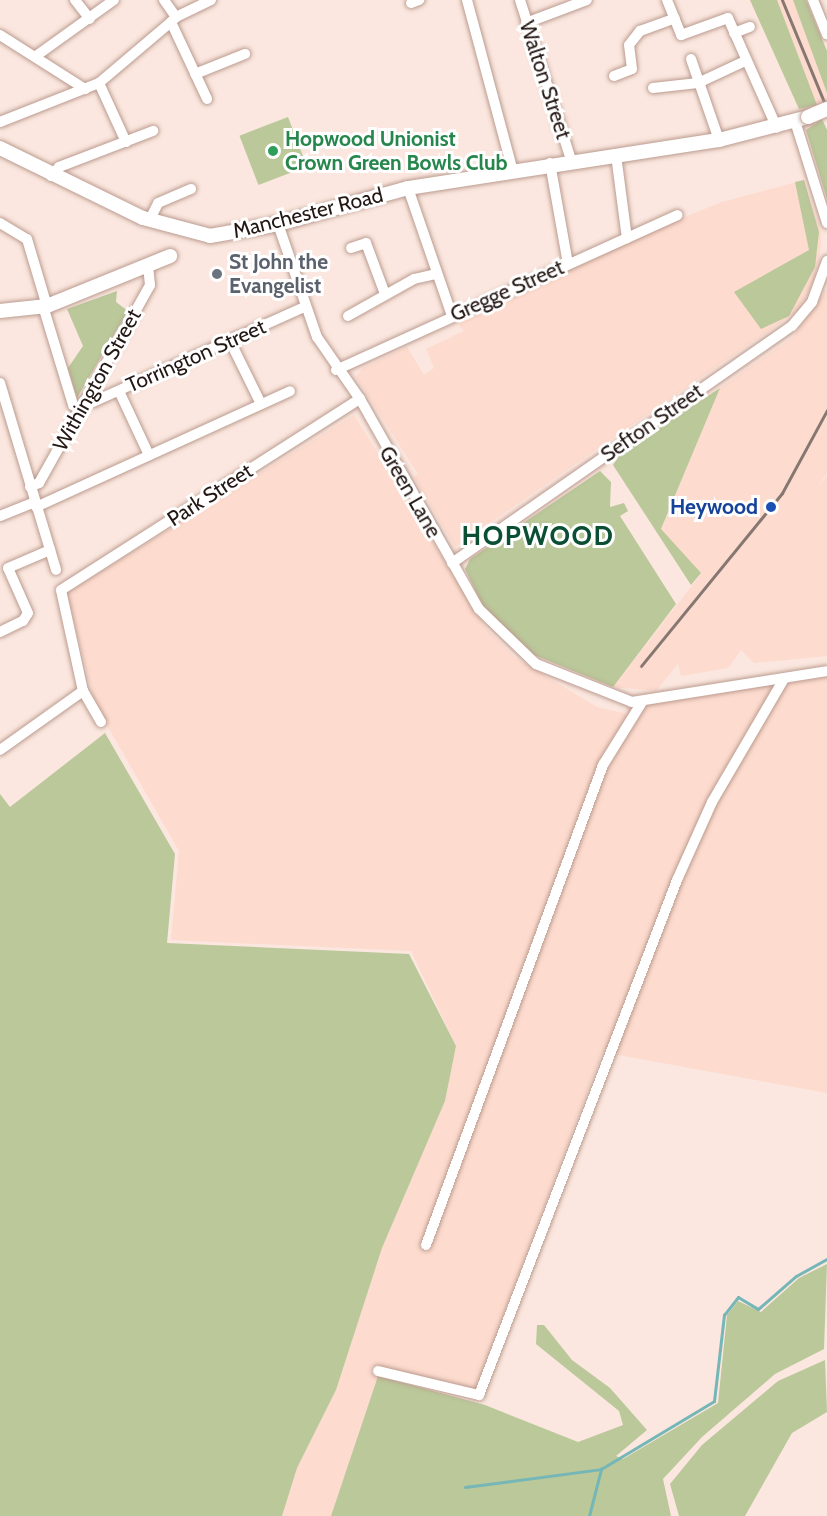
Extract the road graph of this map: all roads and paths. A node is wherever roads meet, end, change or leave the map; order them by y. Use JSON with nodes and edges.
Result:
{"nodes":[{"id":1,"x":75,"y":0,"type":"edge"},
{"id":2,"x":114,"y":0,"type":"edge"},
{"id":3,"x":164,"y":0,"type":"edge"},
{"id":4,"x":211,"y":0,"type":"edge"},
{"id":5,"x":467,"y":0,"type":"edge"},
{"id":6,"x":520,"y":0,"type":"edge"},
{"id":7,"x":587,"y":0,"type":"edge"},
{"id":8,"x":667,"y":0,"type":"edge"},
{"id":9,"x":813,"y":0,"type":"edge"},
{"id":10,"x":90,"y":18,"type":"junction"},
{"id":11,"x":675,"y":18,"type":"junction"},
{"id":12,"x":173,"y":20,"type":"junction"},
{"id":13,"x":526,"y":24,"type":"junction"},
{"id":14,"x":750,"y":27,"type":"dead end"},
{"id":15,"x":734,"y":33,"type":"junction"},
{"id":16,"x":827,"y":34,"type":"edge"},
{"id":17,"x":0,"y":35,"type":"edge"},
{"id":18,"x":245,"y":54,"type":"dead end"},
{"id":19,"x":36,"y":56,"type":"junction"},
{"id":20,"x":691,"y":59,"type":"dead end"},
{"id":21,"x":745,"y":62,"type":"junction"},
{"id":22,"x":195,"y":74,"type":"junction"},
{"id":23,"x":614,"y":76,"type":"dead end"},
{"id":24,"x":99,"y":83,"type":"junction"},
{"id":25,"x":698,"y":83,"type":"junction"},
{"id":26,"x":653,"y":88,"type":"dead end"},
{"id":27,"x":85,"y":89,"type":"junction"},
{"id":28,"x":207,"y":99,"type":"dead end"},
{"id":29,"x":827,"y":109,"type":"edge"},
{"id":30,"x":801,"y":119,"type":"junction"},
{"id":31,"x":0,"y":122,"type":"edge"},
{"id":32,"x":777,"y":128,"type":"junction"},
{"id":33,"x":153,"y":131,"type":"dead end"},
{"id":34,"x":719,"y":140,"type":"junction"},
{"id":35,"x":126,"y":142,"type":"junction"},
{"id":36,"x":0,"y":148,"type":"edge"},
{"id":37,"x":616,"y":155,"type":"junction"},
{"id":38,"x":571,"y":160,"type":"junction"},
{"id":39,"x":550,"y":163,"type":"junction"},
{"id":40,"x":512,"y":168,"type":"junction"},
{"id":41,"x":51,"y":176,"type":"junction"},
{"id":42,"x":408,"y":188,"type":"junction"},
{"id":43,"x":191,"y":189,"type":"dead end"},
{"id":44,"x":678,"y":215,"type":"dead end"},
{"id":45,"x":149,"y":221,"type":"junction"},
{"id":46,"x":0,"y":223,"type":"edge"},
{"id":47,"x":827,"y":223,"type":"edge"},
{"id":48,"x":278,"y":224,"type":"junction"},
{"id":49,"x":627,"y":238,"type":"junction"},
{"id":50,"x":351,"y":248,"type":"dead end"},
{"id":51,"x":170,"y":256,"type":"dead end"},
{"id":52,"x":827,"y":261,"type":"edge"},
{"id":53,"x":568,"y":264,"type":"junction"},
{"id":54,"x":148,"y":267,"type":"junction"},
{"id":55,"x":436,"y":274,"type":"junction"},
{"id":56,"x":385,"y":294,"type":"junction"},
{"id":57,"x":45,"y":306,"type":"junction"},
{"id":58,"x":304,"y":307,"type":"junction"},
{"id":59,"x":0,"y":311,"type":"edge"},
{"id":60,"x":348,"y":316,"type":"dead end"},
{"id":61,"x":452,"y":316,"type":"junction"},
{"id":62,"x":230,"y":341,"type":"junction"},
{"id":63,"x":336,"y":370,"type":"junction"},
{"id":64,"x":0,"y":383,"type":"edge"},
{"id":65,"x":119,"y":391,"type":"junction"},
{"id":66,"x":290,"y":391,"type":"dead end"},
{"id":67,"x":360,"y":399,"type":"junction"},
{"id":68,"x":88,"y":400,"type":"junction"},
{"id":69,"x":261,"y":404,"type":"junction"},
{"id":70,"x":81,"y":411,"type":"junction"},
{"id":71,"x":149,"y":455,"type":"junction"},
{"id":72,"x":30,"y":487,"type":"junction"},
{"id":73,"x":35,"y":505,"type":"junction"},
{"id":74,"x":0,"y":516,"type":"edge"},
{"id":75,"x":50,"y":550,"type":"junction"},
{"id":76,"x":452,"y":563,"type":"junction"},
{"id":77,"x":56,"y":570,"type":"dead end"},
{"id":78,"x":0,"y":632,"type":"edge"},
{"id":79,"x":827,"y":671,"type":"edge"},
{"id":80,"x":784,"y":679,"type":"junction"},
{"id":81,"x":83,"y":691,"type":"junction"},
{"id":82,"x":642,"y":702,"type":"junction"},
{"id":83,"x":101,"y":722,"type":"dead end"},
{"id":84,"x":0,"y":750,"type":"edge"},
{"id":85,"x":426,"y":1245,"type":"dead end"},
{"id":86,"x":378,"y":1371,"type":"dead end"}],
"edges":[{"from":1,"to":10,"type":"street"},
{"from":2,"to":10,"type":"street"},
{"from":3,"to":12,"type":"street"},
{"from":4,"to":12,"type":"street"},
{"from":5,"to":40,"type":"street"},
{"from":6,"to":13,"type":"street","name":"Walton Street"},
{"from":7,"to":13,"type":"street"},
{"from":8,"to":11,"type":"street"},
{"from":9,"to":16,"type":"street"},
{"from":10,"to":19,"type":"street"},
{"from":11,"to":15,"type":"street"},
{"from":11,"to":23,"type":"street"},
{"from":12,"to":22,"type":"street"},
{"from":12,"to":24,"type":"street"},
{"from":13,"to":38,"type":"street","name":"Walton Street"},
{"from":14,"to":15,"type":"street"},
{"from":15,"to":21,"type":"street"},
{"from":17,"to":19,"type":"street"},
{"from":18,"to":22,"type":"street"},
{"from":19,"to":27,"type":"street"},
{"from":20,"to":25,"type":"street"},
{"from":21,"to":25,"type":"street"},
{"from":21,"to":32,"type":"street"},
{"from":22,"to":28,"type":"street"},
{"from":24,"to":27,"type":"street"},
{"from":24,"to":35,"type":"street"},
{"from":25,"to":26,"type":"street"},
{"from":25,"to":34,"type":"street"},
{"from":27,"to":31,"type":"street"},
{"from":29,"to":30,"type":"main road","name":"Manchester Road","bridge":true},
{"from":30,"to":32,"type":"main road","name":"Manchester Road"},
{"from":30,"to":47,"type":"street"},
{"from":32,"to":34,"type":"main road","name":"Manchester Road"},
{"from":33,"to":35,"type":"street"},
{"from":34,"to":37,"type":"main road","name":"Manchester Road"},
{"from":35,"to":41,"type":"street"},
{"from":36,"to":41,"type":"main road","name":"Manchester Road"},
{"from":37,"to":38,"type":"main road","name":"Manchester Road"},
{"from":37,"to":49,"type":"street"},
{"from":38,"to":39,"type":"main road","name":"Manchester Road"},
{"from":39,"to":40,"type":"main road","name":"Manchester Road"},
{"from":39,"to":53,"type":"street"},
{"from":40,"to":42,"type":"main road","name":"Manchester Road"},
{"from":41,"to":45,"type":"main road","name":"Manchester Road"},
{"from":42,"to":48,"type":"main road","name":"Manchester Road"},
{"from":42,"to":55,"type":"street"},
{"from":43,"to":45,"type":"street"},
{"from":44,"to":49,"type":"street","name":"Gregge Street"},
{"from":45,"to":48,"type":"main road","name":"Manchester Road"},
{"from":46,"to":57,"type":"street"},
{"from":48,"to":58,"type":"street","name":"Green Lane"},
{"from":49,"to":53,"type":"street","name":"Gregge Street"},
{"from":50,"to":56,"type":"street"},
{"from":51,"to":54,"type":"main road"},
{"from":52,"to":76,"type":"street","name":"Sefton Street"},
{"from":53,"to":61,"type":"street","name":"Gregge Street"},
{"from":54,"to":57,"type":"main road"},
{"from":54,"to":68,"type":"street","name":"Withington Street"},
{"from":55,"to":56,"type":"street"},
{"from":55,"to":61,"type":"street"},
{"from":56,"to":60,"type":"street"},
{"from":57,"to":59,"type":"main road"},
{"from":57,"to":70,"type":"street"},
{"from":58,"to":62,"type":"street","name":"Torrington Street"},
{"from":58,"to":63,"type":"street","name":"Green Lane"},
{"from":61,"to":63,"type":"street","name":"Gregge Street"},
{"from":62,"to":65,"type":"street","name":"Torrington Street"},
{"from":62,"to":69,"type":"street"},
{"from":63,"to":67,"type":"street","name":"Green Lane"},
{"from":64,"to":72,"type":"street"},
{"from":65,"to":68,"type":"street","name":"Torrington Street"},
{"from":65,"to":71,"type":"street"},
{"from":66,"to":69,"type":"street"},
{"from":67,"to":76,"type":"street","name":"Green Lane"},
{"from":67,"to":81,"type":"street","name":"Park Street"},
{"from":68,"to":70,"type":"street","name":"Withington Street"},
{"from":69,"to":71,"type":"street"},
{"from":70,"to":72,"type":"street","name":"Withington Street"},
{"from":71,"to":73,"type":"street"},
{"from":72,"to":73,"type":"street"},
{"from":73,"to":74,"type":"street"},
{"from":73,"to":75,"type":"street"},
{"from":75,"to":77,"type":"street"},
{"from":75,"to":78,"type":"street"},
{"from":76,"to":82,"type":"street","name":"Green Lane"},
{"from":79,"to":80,"type":"street","name":"Green Lane"},
{"from":80,"to":82,"type":"street","name":"Green Lane"},
{"from":80,"to":86,"type":"street"},
{"from":81,"to":83,"type":"street"},
{"from":81,"to":84,"type":"street"},
{"from":82,"to":85,"type":"street"}]}
